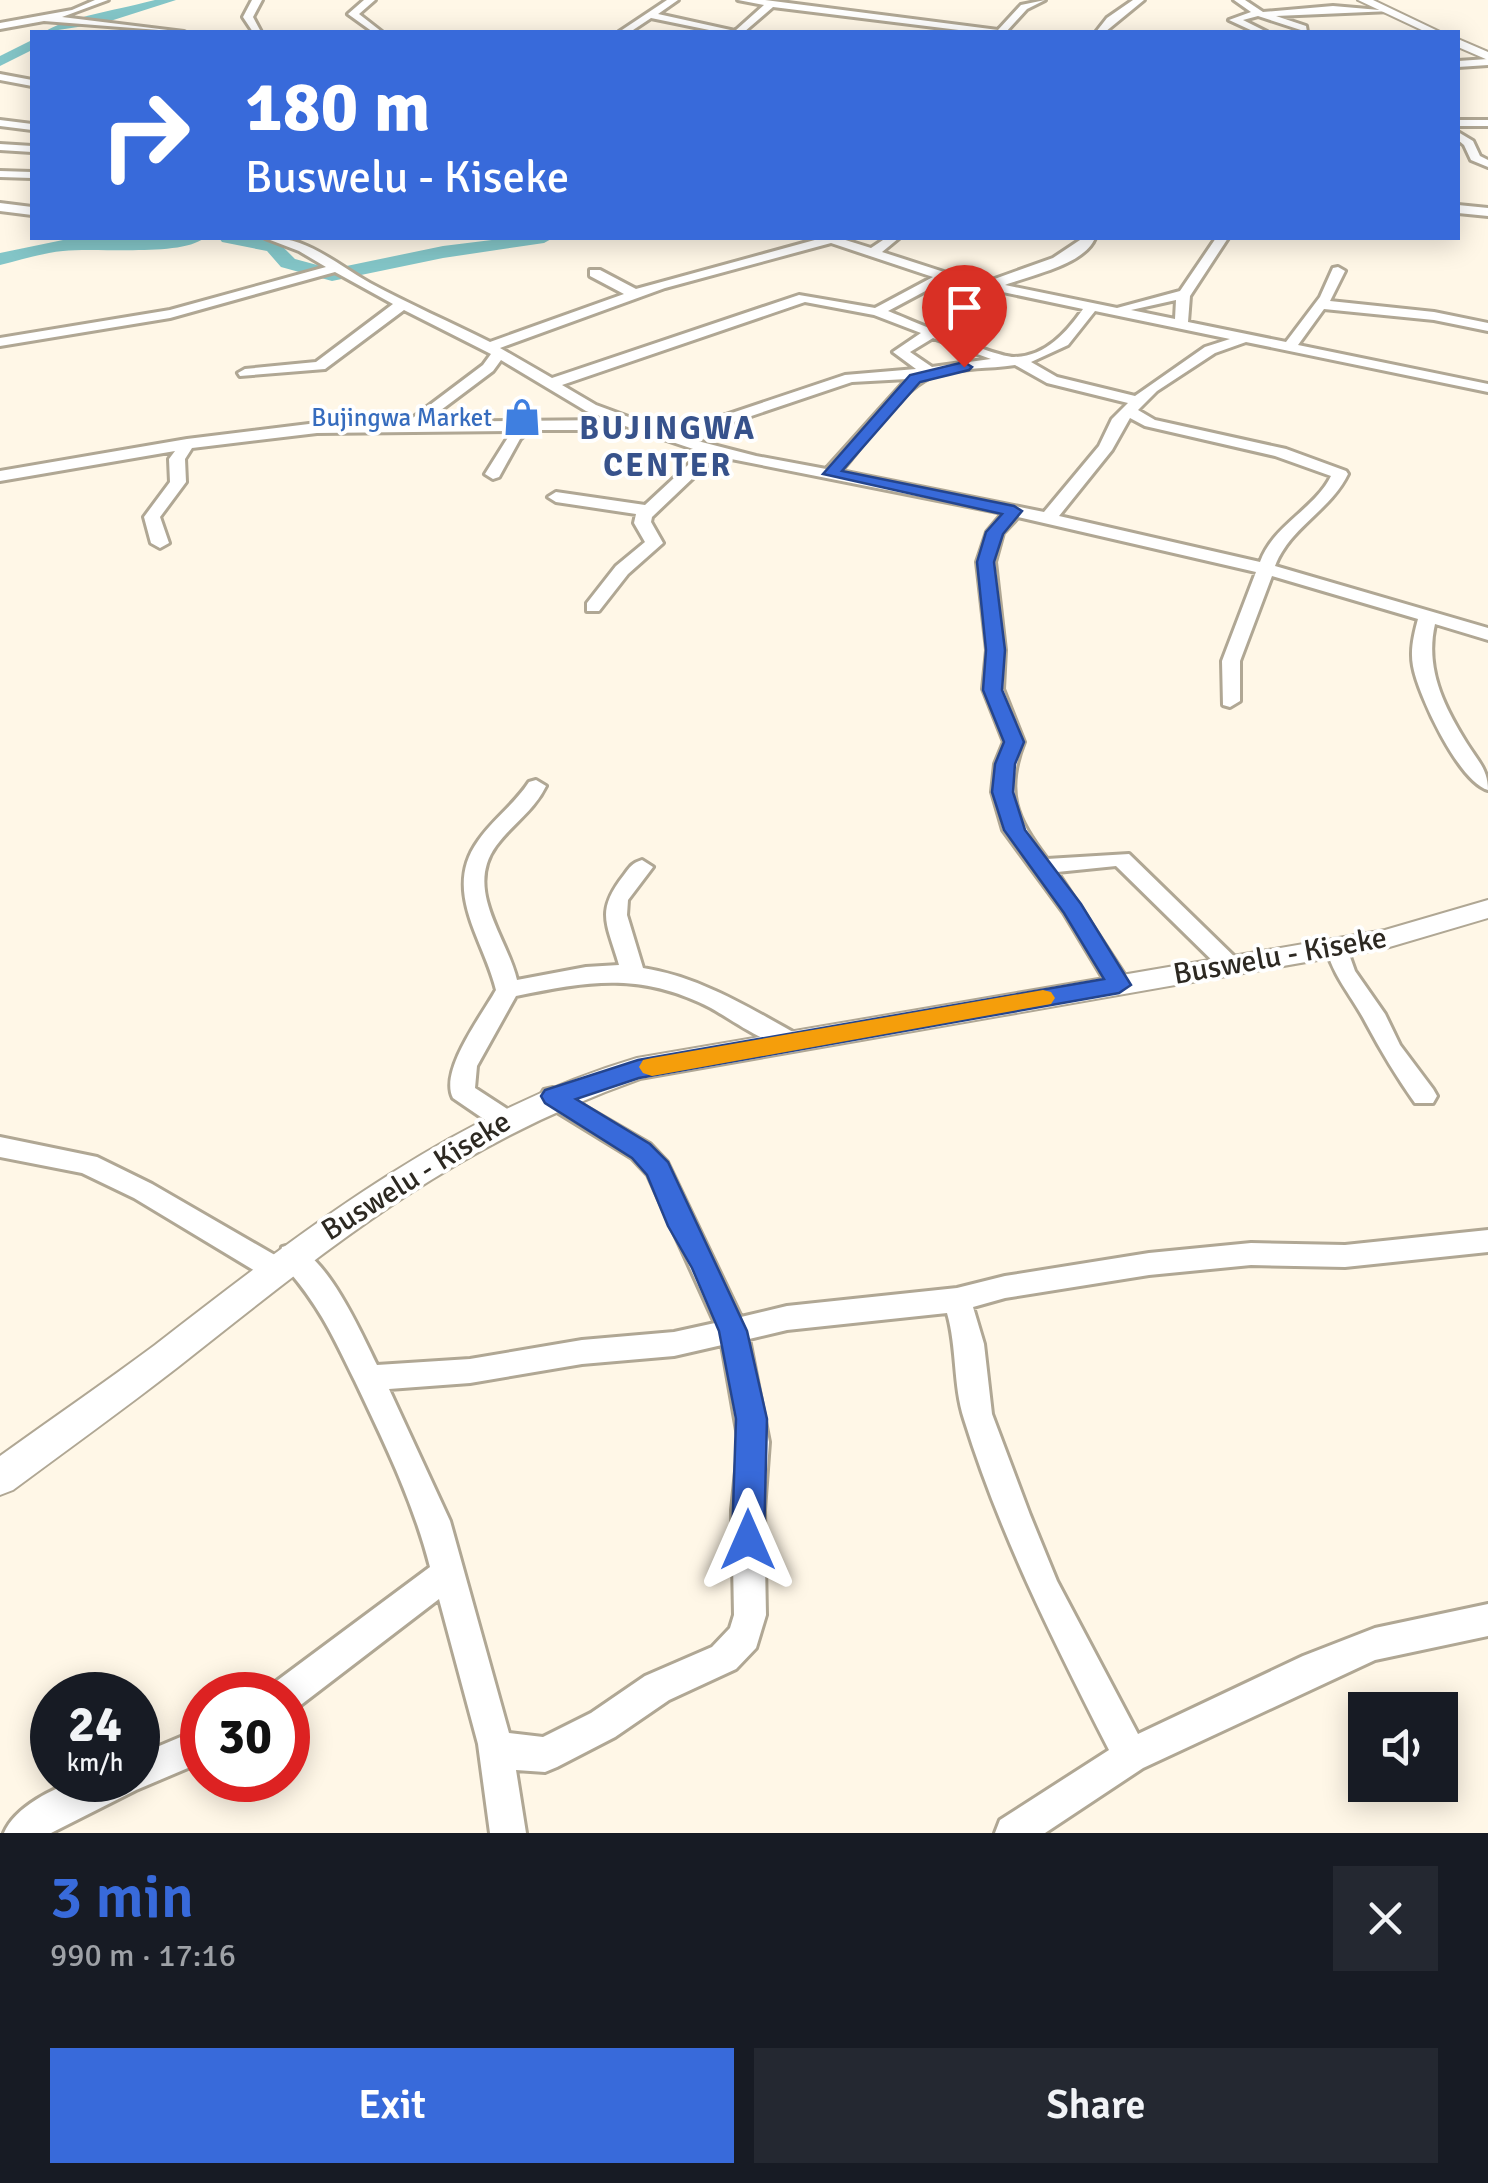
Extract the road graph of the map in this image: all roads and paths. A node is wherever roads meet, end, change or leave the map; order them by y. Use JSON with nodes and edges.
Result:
{"nodes":[{"id":1,"x":103,"y":0,"type":"edge"},
{"id":2,"x":257,"y":0,"type":"edge"},
{"id":3,"x":370,"y":0,"type":"edge"},
{"id":4,"x":673,"y":0,"type":"edge"},
{"id":5,"x":743,"y":0,"type":"edge"},
{"id":6,"x":856,"y":0,"type":"edge"},
{"id":7,"x":1040,"y":0,"type":"edge"},
{"id":8,"x":1139,"y":0,"type":"edge"},
{"id":9,"x":1239,"y":0,"type":"edge"},
{"id":10,"x":1364,"y":0,"type":"edge"},
{"id":11,"x":770,"y":5,"type":"junction"},
{"id":12,"x":1386,"y":11,"type":"junction"},
{"id":13,"x":829,"y":12,"type":"junction"},
{"id":14,"x":1261,"y":14,"type":"junction"},
{"id":15,"x":45,"y":18,"type":"junction"},
{"id":16,"x":654,"y":18,"type":"junction"},
{"id":17,"x":0,"y":26,"type":"edge"},
{"id":18,"x":138,"y":30,"type":"edge"},
{"id":19,"x":257,"y":30,"type":"edge"},
{"id":20,"x":370,"y":30,"type":"edge"},
{"id":21,"x":628,"y":30,"type":"edge"},
{"id":22,"x":720,"y":30,"type":"edge"},
{"id":23,"x":741,"y":30,"type":"edge"},
{"id":24,"x":981,"y":30,"type":"edge"},
{"id":25,"x":1000,"y":30,"type":"edge"},
{"id":26,"x":1102,"y":30,"type":"edge"},
{"id":27,"x":1257,"y":30,"type":"edge"},
{"id":28,"x":1303,"y":30,"type":"edge"},
{"id":29,"x":1429,"y":30,"type":"edge"},
{"id":30,"x":1460,"y":44,"type":"edge"},
{"id":31,"x":1488,"y":59,"type":"edge"},
{"id":32,"x":1460,"y":64,"type":"edge"},
{"id":33,"x":0,"y":80,"type":"edge"},
{"id":34,"x":30,"y":84,"type":"edge"},
{"id":35,"x":1488,"y":122,"type":"edge"},
{"id":36,"x":1460,"y":123,"type":"edge"},
{"id":37,"x":0,"y":124,"type":"edge"},
{"id":38,"x":29,"y":126,"type":"edge"},
{"id":39,"x":1460,"y":136,"type":"edge"},
{"id":40,"x":0,"y":145,"type":"edge"},
{"id":41,"x":30,"y":149,"type":"edge"},
{"id":42,"x":1482,"y":161,"type":"edge"},
{"id":43,"x":0,"y":174,"type":"edge"},
{"id":44,"x":30,"y":175,"type":"edge"},
{"id":45,"x":0,"y":207,"type":"edge"},
{"id":46,"x":30,"y":208,"type":"edge"},
{"id":47,"x":1460,"y":209,"type":"edge"},
{"id":48,"x":1488,"y":212,"type":"edge"},
{"id":49,"x":277,"y":240,"type":"edge"},
{"id":50,"x":822,"y":240,"type":"edge"},
{"id":51,"x":890,"y":240,"type":"edge"},
{"id":52,"x":1088,"y":240,"type":"edge"},
{"id":53,"x":1221,"y":240,"type":"edge"},
{"id":54,"x":848,"y":242,"type":"edge"},
{"id":55,"x":871,"y":254,"type":"junction"},
{"id":56,"x":336,"y":268,"type":"junction"},
{"id":57,"x":1338,"y":271,"type":"dead end"},
{"id":58,"x":595,"y":273,"type":"dead end"},
{"id":59,"x":944,"y":276,"type":"junction"},
{"id":60,"x":989,"y":286,"type":"junction"},
{"id":61,"x":635,"y":294,"type":"junction"},
{"id":62,"x":1184,"y":294,"type":"junction"},
{"id":63,"x":1320,"y":304,"type":"junction"},
{"id":64,"x":401,"y":306,"type":"junction"},
{"id":65,"x":1092,"y":306,"type":"junction"},
{"id":66,"x":1110,"y":310,"type":"junction"},
{"id":67,"x":877,"y":312,"type":"junction"},
{"id":68,"x":1181,"y":326,"type":"junction"},
{"id":69,"x":1488,"y":327,"type":"edge"},
{"id":70,"x":931,"y":333,"type":"junction"},
{"id":71,"x":1250,"y":338,"type":"junction"},
{"id":72,"x":0,"y":342,"type":"edge"},
{"id":73,"x":961,"y":344,"type":"junction"},
{"id":74,"x":1291,"y":345,"type":"junction"},
{"id":75,"x":494,"y":350,"type":"junction"},
{"id":76,"x":1014,"y":361,"type":"junction"},
{"id":77,"x":244,"y":372,"type":"dead end"},
{"id":78,"x":931,"y":372,"type":"junction"},
{"id":79,"x":550,"y":384,"type":"junction"},
{"id":80,"x":1488,"y":388,"type":"edge"},
{"id":81,"x":1134,"y":407,"type":"junction"},
{"id":82,"x":528,"y":424,"type":"junction"},
{"id":83,"x":634,"y":425,"type":"junction"},
{"id":84,"x":412,"y":426,"type":"junction"},
{"id":85,"x":671,"y":438,"type":"junction"},
{"id":86,"x":187,"y":444,"type":"junction"},
{"id":87,"x":713,"y":450,"type":"junction"},
{"id":88,"x":493,"y":474,"type":"dead end"},
{"id":89,"x":831,"y":474,"type":"junction"},
{"id":90,"x":0,"y":476,"type":"edge"},
{"id":91,"x":556,"y":497,"type":"dead end"},
{"id":92,"x":648,"y":511,"type":"junction"},
{"id":93,"x":1014,"y":511,"type":"junction"},
{"id":94,"x":1048,"y":518,"type":"junction"},
{"id":95,"x":160,"y":543,"type":"dead end"},
{"id":96,"x":1266,"y":569,"type":"junction"},
{"id":97,"x":594,"y":607,"type":"dead end"},
{"id":98,"x":1428,"y":614,"type":"junction"},
{"id":99,"x":1488,"y":634,"type":"edge"},
{"id":100,"x":1230,"y":701,"type":"dead end"},
{"id":101,"x":1488,"y":784,"type":"edge"},
{"id":102,"x":536,"y":786,"type":"dead end"},
{"id":103,"x":1041,"y":866,"type":"junction"},
{"id":104,"x":642,"y":867,"type":"dead end"},
{"id":105,"x":1484,"y":913,"type":"edge"},
{"id":106,"x":1337,"y":948,"type":"junction"},
{"id":107,"x":1232,"y":966,"type":"junction"},
{"id":108,"x":633,"y":974,"type":"junction"},
{"id":109,"x":1119,"y":985,"type":"junction"},
{"id":110,"x":508,"y":990,"type":"junction"},
{"id":111,"x":791,"y":1042,"type":"junction"},
{"id":112,"x":554,"y":1096,"type":"junction"},
{"id":113,"x":1424,"y":1096,"type":"dead end"},
{"id":114,"x":503,"y":1119,"type":"junction"},
{"id":115,"x":3,"y":1152,"type":"edge"},
{"id":116,"x":1488,"y":1241,"type":"edge"},
{"id":117,"x":284,"y":1262,"type":"junction"},
{"id":118,"x":957,"y":1300,"type":"junction"},
{"id":119,"x":733,"y":1331,"type":"junction"},
{"id":120,"x":368,"y":1378,"type":"junction"},
{"id":121,"x":0,"y":1478,"type":"edge"},
{"id":122,"x":450,"y":1571,"type":"junction"},
{"id":123,"x":1488,"y":1620,"type":"edge"},
{"id":124,"x":310,"y":1677,"type":"edge"},
{"id":125,"x":495,"y":1744,"type":"junction"},
{"id":126,"x":1131,"y":1756,"type":"junction"},
{"id":127,"x":73,"y":1802,"type":"edge"},
{"id":128,"x":22,"y":1833,"type":"edge"},
{"id":129,"x":508,"y":1833,"type":"edge"},
{"id":130,"x":1013,"y":1833,"type":"edge"}],
"edges":[{"from":1,"to":15,"type":"street"},
{"from":2,"to":19,"type":"street"},
{"from":3,"to":20,"type":"street"},
{"from":4,"to":16,"type":"street"},
{"from":5,"to":11,"type":"street"},
{"from":6,"to":13,"type":"street"},
{"from":7,"to":25,"type":"street"},
{"from":8,"to":26,"type":"street"},
{"from":9,"to":14,"type":"street"},
{"from":10,"to":12,"type":"main road"},
{"from":11,"to":13,"type":"street"},
{"from":11,"to":23,"type":"street"},
{"from":12,"to":14,"type":"street"},
{"from":12,"to":29,"type":"main road"},
{"from":13,"to":24,"type":"street"},
{"from":14,"to":27,"type":"street"},
{"from":14,"to":28,"type":"street"},
{"from":15,"to":17,"type":"street"},
{"from":15,"to":18,"type":"street"},
{"from":16,"to":21,"type":"street"},
{"from":16,"to":22,"type":"street"},
{"from":30,"to":31,"type":"main road"},
{"from":31,"to":32,"type":"street"},
{"from":33,"to":34,"type":"street"},
{"from":35,"to":36,"type":"street"},
{"from":37,"to":38,"type":"street"},
{"from":38,"to":40,"type":"street"},
{"from":39,"to":42,"type":"street"},
{"from":40,"to":41,"type":"street"},
{"from":43,"to":44,"type":"street"},
{"from":45,"to":46,"type":"street"},
{"from":47,"to":48,"type":"street"},
{"from":49,"to":56,"type":"street"},
{"from":50,"to":61,"type":"street"},
{"from":51,"to":55,"type":"street"},
{"from":52,"to":60,"type":"street"},
{"from":53,"to":62,"type":"street"},
{"from":54,"to":55,"type":"street"},
{"from":55,"to":59,"type":"street"},
{"from":56,"to":64,"type":"street"},
{"from":56,"to":72,"type":"street"},
{"from":57,"to":63,"type":"street"},
{"from":58,"to":61,"type":"street"},
{"from":59,"to":60,"type":"street"},
{"from":59,"to":67,"type":"street"},
{"from":60,"to":65,"type":"street"},
{"from":61,"to":75,"type":"street"},
{"from":62,"to":66,"type":"street"},
{"from":62,"to":68,"type":"street"},
{"from":63,"to":69,"type":"street"},
{"from":63,"to":74,"type":"street"},
{"from":64,"to":75,"type":"street"},
{"from":64,"to":77,"type":"street"},
{"from":65,"to":66,"type":"street"},
{"from":65,"to":76,"type":"street"},
{"from":66,"to":68,"type":"street"},
{"from":67,"to":70,"type":"street"},
{"from":67,"to":79,"type":"street"},
{"from":68,"to":71,"type":"street"},
{"from":70,"to":73,"type":"street"},
{"from":70,"to":78,"type":"street"},
{"from":71,"to":74,"type":"street"},
{"from":71,"to":81,"type":"street"},
{"from":73,"to":76,"type":"street"},
{"from":73,"to":78,"type":"street"},
{"from":74,"to":80,"type":"street"},
{"from":75,"to":79,"type":"street"},
{"from":75,"to":84,"type":"street"},
{"from":76,"to":78,"type":"street"},
{"from":76,"to":81,"type":"street"},
{"from":78,"to":85,"type":"street"},
{"from":78,"to":89,"type":"street"},
{"from":79,"to":83,"type":"street"},
{"from":81,"to":94,"type":"street"},
{"from":81,"to":96,"type":"street"},
{"from":82,"to":83,"type":"street"},
{"from":82,"to":84,"type":"street"},
{"from":82,"to":88,"type":"street"},
{"from":83,"to":85,"type":"street"},
{"from":84,"to":86,"type":"street"},
{"from":85,"to":87,"type":"street"},
{"from":86,"to":90,"type":"street"},
{"from":86,"to":95,"type":"street"},
{"from":87,"to":89,"type":"street"},
{"from":87,"to":92,"type":"street"},
{"from":89,"to":93,"type":"street"},
{"from":91,"to":92,"type":"street"},
{"from":92,"to":97,"type":"street"},
{"from":93,"to":94,"type":"street"},
{"from":93,"to":103,"type":"street"},
{"from":94,"to":96,"type":"street"},
{"from":96,"to":98,"type":"street"},
{"from":96,"to":100,"type":"street"},
{"from":98,"to":99,"type":"street"},
{"from":98,"to":101,"type":"street"},
{"from":102,"to":110,"type":"street"},
{"from":103,"to":107,"type":"street"},
{"from":103,"to":109,"type":"street"},
{"from":104,"to":108,"type":"street"},
{"from":105,"to":106,"type":"main road","name":"Buswelu - Kiseke"},
{"from":106,"to":107,"type":"main road","name":"Buswelu - Kiseke"},
{"from":106,"to":113,"type":"street"},
{"from":107,"to":109,"type":"main road","name":"Buswelu - Kiseke"},
{"from":108,"to":110,"type":"street"},
{"from":108,"to":111,"type":"street"},
{"from":109,"to":111,"type":"main road","name":"Buswelu - Kiseke"},
{"from":110,"to":114,"type":"street"},
{"from":111,"to":112,"type":"main road","name":"Buswelu - Kiseke"},
{"from":112,"to":114,"type":"main road","name":"Buswelu - Kiseke"},
{"from":112,"to":119,"type":"street"},
{"from":114,"to":117,"type":"main road","name":"Buswelu - Kiseke"},
{"from":115,"to":117,"type":"street"},
{"from":116,"to":118,"type":"street"},
{"from":117,"to":120,"type":"street"},
{"from":117,"to":121,"type":"main road","name":"Buswelu - Kiseke"},
{"from":118,"to":119,"type":"street"},
{"from":118,"to":126,"type":"street"},
{"from":119,"to":120,"type":"street"},
{"from":119,"to":125,"type":"street"},
{"from":120,"to":122,"type":"street"},
{"from":122,"to":124,"type":"street"},
{"from":122,"to":125,"type":"street"},
{"from":123,"to":126,"type":"street"},
{"from":125,"to":129,"type":"street"},
{"from":126,"to":130,"type":"street"},
{"from":127,"to":128,"type":"street"}]}
